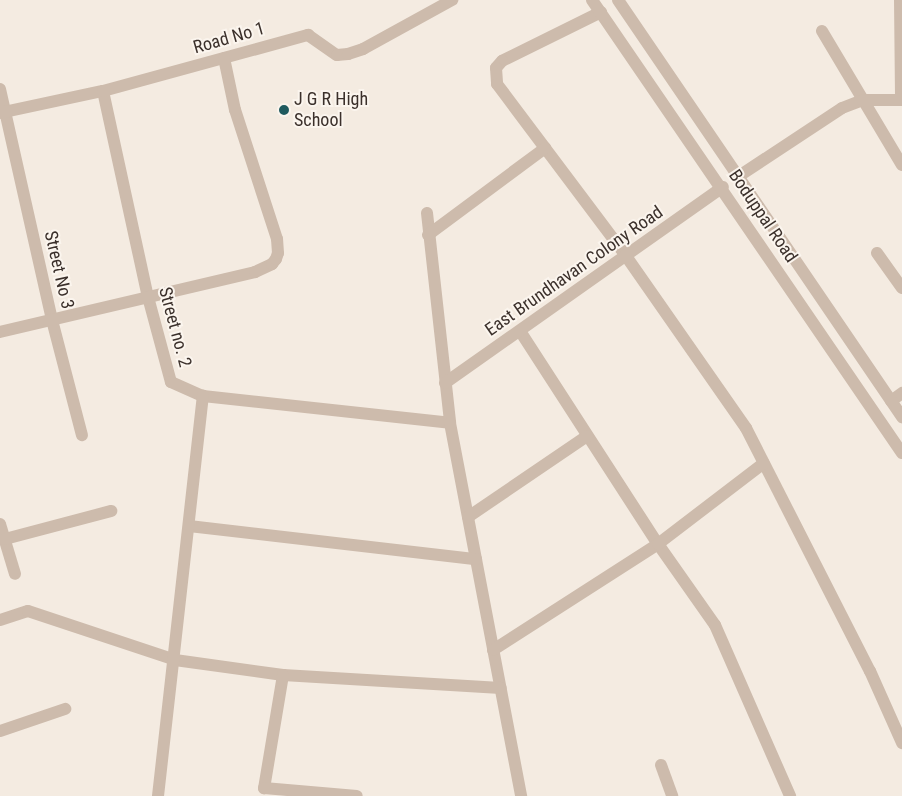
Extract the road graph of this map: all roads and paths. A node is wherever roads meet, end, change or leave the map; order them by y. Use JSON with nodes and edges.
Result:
{"nodes":[{"id":1,"x":452,"y":0,"type":"edge"},
{"id":2,"x":592,"y":0,"type":"edge"},
{"id":3,"x":618,"y":0,"type":"edge"},
{"id":4,"x":900,"y":0,"type":"edge"},
{"id":5,"x":437,"y":3,"type":"edge"},
{"id":6,"x":601,"y":12,"type":"junction"},
{"id":7,"x":822,"y":31,"type":"dead end"},
{"id":8,"x":224,"y":58,"type":"junction"},
{"id":9,"x":0,"y":89,"type":"edge"},
{"id":10,"x":103,"y":91,"type":"junction"},
{"id":11,"x":864,"y":100,"type":"junction"},
{"id":12,"x":901,"y":100,"type":"edge"},
{"id":13,"x":3,"y":113,"type":"edge"},
{"id":14,"x":545,"y":148,"type":"junction"},
{"id":15,"x":902,"y":165,"type":"edge"},
{"id":16,"x":739,"y":176,"type":"junction"},
{"id":17,"x":723,"y":187,"type":"junction"},
{"id":18,"x":427,"y":213,"type":"dead end"},
{"id":19,"x":428,"y":235,"type":"junction"},
{"id":20,"x":877,"y":253,"type":"dead end"},
{"id":21,"x":626,"y":256,"type":"junction"},
{"id":22,"x":902,"y":288,"type":"edge"},
{"id":23,"x":148,"y":297,"type":"junction"},
{"id":24,"x":52,"y":320,"type":"junction"},
{"id":25,"x":520,"y":331,"type":"junction"},
{"id":26,"x":0,"y":332,"type":"edge"},
{"id":27,"x":445,"y":383,"type":"junction"},
{"id":28,"x":902,"y":393,"type":"edge"},
{"id":29,"x":203,"y":396,"type":"junction"},
{"id":30,"x":891,"y":401,"type":"junction"},
{"id":31,"x":902,"y":417,"type":"edge"},
{"id":32,"x":450,"y":423,"type":"junction"},
{"id":33,"x":82,"y":435,"type":"dead end"},
{"id":34,"x":587,"y":436,"type":"junction"},
{"id":35,"x":902,"y":453,"type":"edge"},
{"id":36,"x":764,"y":463,"type":"junction"},
{"id":37,"x":111,"y":511,"type":"dead end"},
{"id":38,"x":468,"y":517,"type":"junction"},
{"id":39,"x":0,"y":524,"type":"edge"},
{"id":40,"x":189,"y":526,"type":"junction"},
{"id":41,"x":5,"y":539,"type":"junction"},
{"id":42,"x":658,"y":544,"type":"junction"},
{"id":43,"x":476,"y":559,"type":"junction"},
{"id":44,"x":15,"y":574,"type":"dead end"},
{"id":45,"x":0,"y":620,"type":"edge"},
{"id":46,"x":493,"y":650,"type":"junction"},
{"id":47,"x":175,"y":660,"type":"junction"},
{"id":48,"x":283,"y":675,"type":"junction"},
{"id":49,"x":501,"y":688,"type":"junction"},
{"id":50,"x":65,"y":709,"type":"dead end"},
{"id":51,"x":0,"y":731,"type":"edge"},
{"id":52,"x":902,"y":743,"type":"edge"},
{"id":53,"x":661,"y":765,"type":"dead end"},
{"id":54,"x":158,"y":796,"type":"edge"},
{"id":55,"x":357,"y":796,"type":"edge"},
{"id":56,"x":521,"y":796,"type":"edge"},
{"id":57,"x":672,"y":796,"type":"edge"},
{"id":58,"x":790,"y":796,"type":"edge"}],
"edges":[{"from":1,"to":5,"type":"street","name":"Road No 1"},
{"from":2,"to":6,"type":"street","name":"Boduppal Road"},
{"from":3,"to":16,"type":"street","name":"Boduppal Road"},
{"from":4,"to":12,"type":"street"},
{"from":5,"to":8,"type":"street","name":"Road No 1"},
{"from":6,"to":14,"type":"street"},
{"from":6,"to":17,"type":"street","name":"Boduppal Road"},
{"from":7,"to":11,"type":"street"},
{"from":8,"to":10,"type":"street","name":"Road No 1"},
{"from":8,"to":23,"type":"street"},
{"from":9,"to":13,"type":"street","name":"Street No 3"},
{"from":10,"to":13,"type":"street","name":"Road No 1"},
{"from":10,"to":23,"type":"street","name":"Street no. 2"},
{"from":11,"to":12,"type":"street"},
{"from":11,"to":15,"type":"street"},
{"from":11,"to":16,"type":"street"},
{"from":13,"to":24,"type":"street","name":"Street No 3"},
{"from":14,"to":19,"type":"street"},
{"from":14,"to":21,"type":"street"},
{"from":16,"to":30,"type":"street","name":"Boduppal Road"},
{"from":17,"to":21,"type":"street","name":"East Brundhavan Colony Road"},
{"from":17,"to":35,"type":"street","name":"Boduppal Road"},
{"from":18,"to":19,"type":"street"},
{"from":19,"to":27,"type":"street"},
{"from":20,"to":22,"type":"street"},
{"from":21,"to":25,"type":"street","name":"East Brundhavan Colony Road"},
{"from":21,"to":36,"type":"street"},
{"from":23,"to":24,"type":"street"},
{"from":23,"to":29,"type":"street","name":"Street no. 2"},
{"from":24,"to":26,"type":"street"},
{"from":24,"to":33,"type":"street","name":"Street No 3"},
{"from":25,"to":27,"type":"street","name":"East Brundhavan Colony Road"},
{"from":25,"to":34,"type":"street"},
{"from":27,"to":32,"type":"street"},
{"from":28,"to":30,"type":"street"},
{"from":29,"to":32,"type":"street","name":"Street no. 2"},
{"from":29,"to":40,"type":"street"},
{"from":30,"to":31,"type":"street","name":"Boduppal Road"},
{"from":32,"to":38,"type":"street"},
{"from":34,"to":38,"type":"street"},
{"from":34,"to":42,"type":"street"},
{"from":36,"to":42,"type":"street"},
{"from":36,"to":52,"type":"street"},
{"from":37,"to":41,"type":"street"},
{"from":38,"to":43,"type":"street"},
{"from":39,"to":41,"type":"street"},
{"from":40,"to":43,"type":"street"},
{"from":40,"to":47,"type":"street"},
{"from":41,"to":44,"type":"street"},
{"from":42,"to":46,"type":"street"},
{"from":42,"to":58,"type":"street"},
{"from":43,"to":46,"type":"street"},
{"from":45,"to":47,"type":"street"},
{"from":46,"to":49,"type":"street"},
{"from":47,"to":48,"type":"street"},
{"from":47,"to":54,"type":"street"},
{"from":48,"to":49,"type":"street"},
{"from":48,"to":55,"type":"street"},
{"from":49,"to":56,"type":"street"},
{"from":50,"to":51,"type":"street"},
{"from":53,"to":57,"type":"street"}]}
